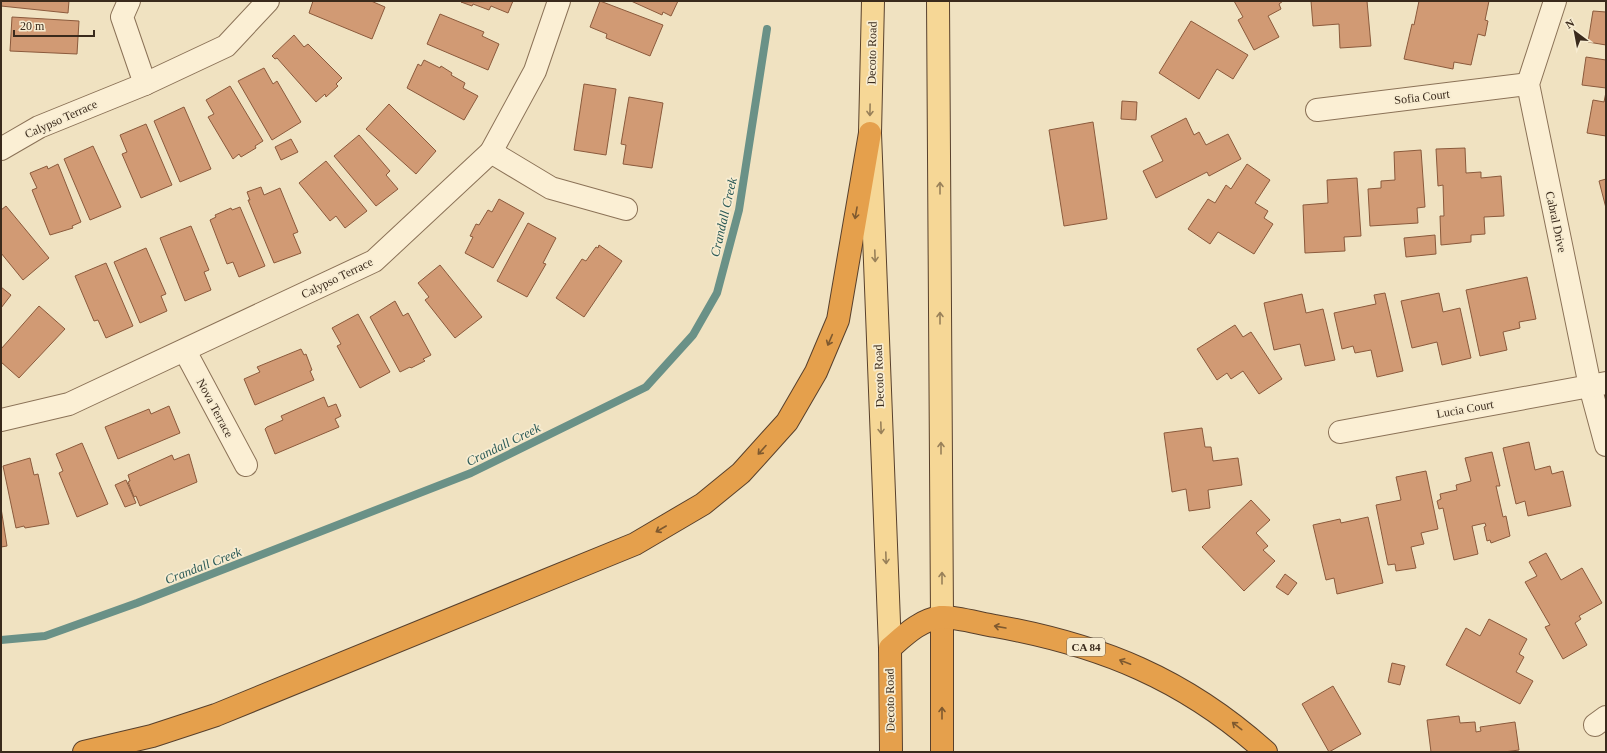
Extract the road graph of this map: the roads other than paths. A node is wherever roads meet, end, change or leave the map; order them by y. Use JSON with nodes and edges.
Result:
{"nodes":[{"id":1,"x":129,"y":1,"type":"edge"},
{"id":2,"x":268,"y":1,"type":"edge"},
{"id":3,"x":559,"y":1,"type":"edge"},
{"id":4,"x":873,"y":1,"type":"edge"},
{"id":5,"x":938,"y":1,"type":"edge"},
{"id":6,"x":1555,"y":1,"type":"edge"},
{"id":7,"x":145,"y":84,"type":"junction"},
{"id":8,"x":1528,"y":84,"type":"junction"},
{"id":9,"x":1317,"y":110,"type":"dead end"},
{"id":10,"x":870,"y":133,"type":"junction"},
{"id":11,"x":1,"y":149,"type":"edge"},
{"id":12,"x":491,"y":152,"type":"junction"},
{"id":13,"x":626,"y":209,"type":"dead end"},
{"id":14,"x":184,"y":351,"type":"junction"},
{"id":15,"x":1598,"y":384,"type":"edge"},
{"id":16,"x":1,"y":420,"type":"edge"},
{"id":17,"x":1340,"y":432,"type":"dead end"},
{"id":18,"x":1606,"y":444,"type":"edge"},
{"id":19,"x":246,"y":465,"type":"dead end"},
{"id":20,"x":942,"y":617,"type":"junction"},
{"id":21,"x":890,"y":648,"type":"junction"},
{"id":22,"x":84,"y":752,"type":"edge"},
{"id":23,"x":891,"y":752,"type":"edge"},
{"id":24,"x":942,"y":752,"type":"edge"},
{"id":25,"x":1266,"y":752,"type":"edge"}],
"edges":[{"from":1,"to":7,"type":"street"},
{"from":2,"to":7,"type":"street","name":"Calypso Terrace"},
{"from":3,"to":12,"type":"street","name":"Calypso Terrace"},
{"from":4,"to":10,"type":"main road","name":"Decoto Road","one_way":true},
{"from":20,"to":5,"type":"main road","one_way":true},
{"from":6,"to":8,"type":"street","name":"Cabral Drive"},
{"from":7,"to":11,"type":"street","name":"Calypso Terrace"},
{"from":8,"to":9,"type":"street","name":"Sofia Court"},
{"from":8,"to":15,"type":"street","name":"Cabral Drive"},
{"from":10,"to":21,"type":"main road","name":"Decoto Road","one_way":true},
{"from":10,"to":22,"type":"highway","one_way":true},
{"from":12,"to":13,"type":"street"},
{"from":12,"to":14,"type":"street","name":"Calypso Terrace"},
{"from":14,"to":16,"type":"street","name":"Calypso Terrace"},
{"from":14,"to":19,"type":"street","name":"Nova Terrace"},
{"from":15,"to":17,"type":"street","name":"Lucia Court"},
{"from":15,"to":18,"type":"street","name":"Cabral Drive"},
{"from":20,"to":21,"type":"highway","number":"CA 84"},
{"from":24,"to":20,"type":"highway","one_way":true},
{"from":25,"to":20,"type":"highway","number":"CA 84","one_way":true},
{"from":21,"to":23,"type":"highway","name":"Decoto Road"}]}
